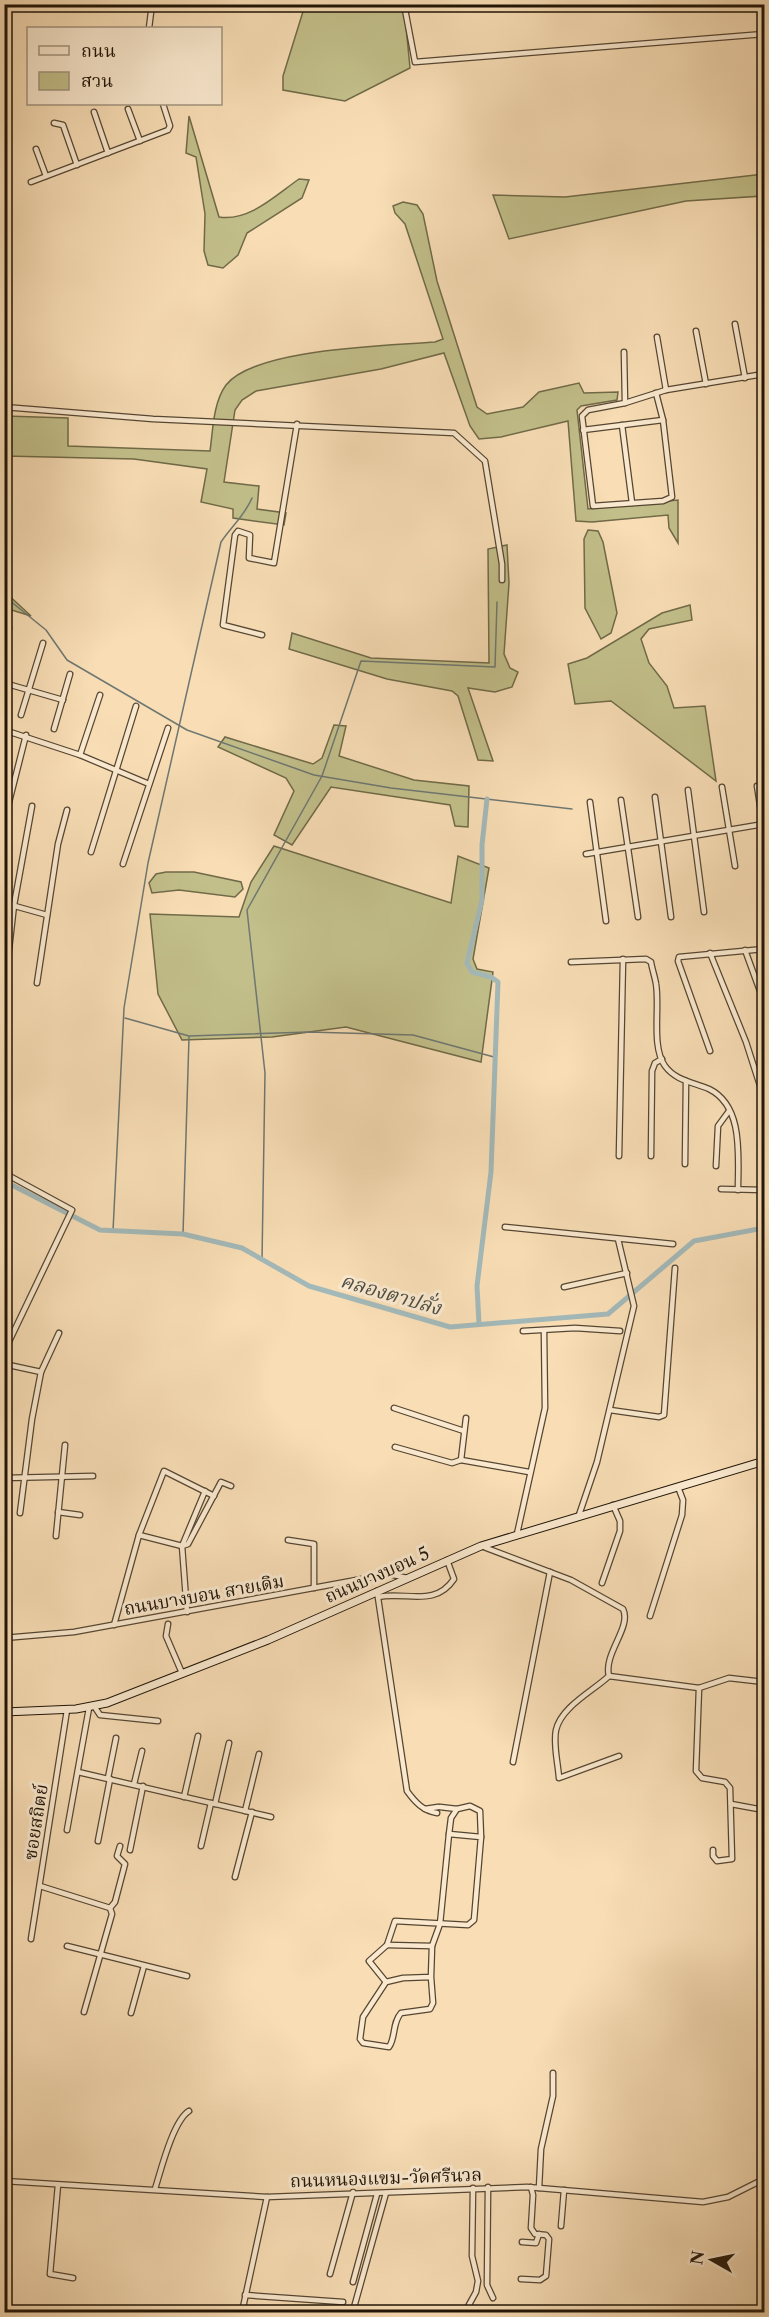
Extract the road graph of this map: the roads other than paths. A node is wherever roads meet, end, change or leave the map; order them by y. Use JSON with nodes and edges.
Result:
{"nodes":[{"id":1,"x":152,"y":4,"type":"edge"},
{"id":2,"x":404,"y":4,"type":"edge"},
{"id":3,"x":149,"y":27,"type":"edge"},
{"id":4,"x":765,"y":34,"type":"edge"},
{"id":5,"x":163,"y":105,"type":"edge"},
{"id":6,"x":128,"y":109,"type":"dead end"},
{"id":7,"x":94,"y":112,"type":"dead end"},
{"id":8,"x":54,"y":123,"type":"dead end"},
{"id":9,"x":140,"y":141,"type":"junction"},
{"id":10,"x":36,"y":149,"type":"dead end"},
{"id":11,"x":108,"y":153,"type":"junction"},
{"id":12,"x":77,"y":165,"type":"junction"},
{"id":13,"x":46,"y":176,"type":"junction"},
{"id":14,"x":31,"y":182,"type":"dead end"},
{"id":15,"x":735,"y":324,"type":"dead end"},
{"id":16,"x":696,"y":331,"type":"dead end"},
{"id":17,"x":657,"y":337,"type":"dead end"},
{"id":18,"x":624,"y":352,"type":"dead end"},
{"id":19,"x":765,"y":374,"type":"edge"},
{"id":20,"x":745,"y":378,"type":"junction"},
{"id":21,"x":706,"y":384,"type":"junction"},
{"id":22,"x":666,"y":390,"type":"junction"},
{"id":23,"x":656,"y":393,"type":"junction"},
{"id":24,"x":625,"y":403,"type":"junction"},
{"id":25,"x":4,"y":407,"type":"edge"},
{"id":26,"x":663,"y":420,"type":"junction"},
{"id":27,"x":297,"y":424,"type":"junction"},
{"id":28,"x":622,"y":425,"type":"junction"},
{"id":29,"x":584,"y":430,"type":"junction"},
{"id":30,"x":632,"y":503,"type":"junction"},
{"id":31,"x":502,"y":580,"type":"dead end"},
{"id":32,"x":9,"y":628,"type":"dead end"},
{"id":33,"x":262,"y":635,"type":"dead end"},
{"id":34,"x":43,"y":643,"type":"dead end"},
{"id":35,"x":4,"y":644,"type":"edge"},
{"id":36,"x":70,"y":674,"type":"dead end"},
{"id":37,"x":4,"y":683,"type":"edge"},
{"id":38,"x":28,"y":690,"type":"junction"},
{"id":39,"x":100,"y":695,"type":"dead end"},
{"id":40,"x":63,"y":700,"type":"junction"},
{"id":41,"x":136,"y":706,"type":"dead end"},
{"id":42,"x":21,"y":715,"type":"dead end"},
{"id":43,"x":168,"y":728,"type":"dead end"},
{"id":44,"x":54,"y":729,"type":"dead end"},
{"id":45,"x":4,"y":730,"type":"edge"},
{"id":46,"x":26,"y":735,"type":"junction"},
{"id":47,"x":80,"y":755,"type":"junction"},
{"id":48,"x":116,"y":770,"type":"junction"},
{"id":49,"x":149,"y":784,"type":"junction"},
{"id":50,"x":757,"y":786,"type":"dead end"},
{"id":51,"x":722,"y":787,"type":"dead end"},
{"id":52,"x":688,"y":790,"type":"dead end"},
{"id":53,"x":655,"y":797,"type":"dead end"},
{"id":54,"x":621,"y":800,"type":"dead end"},
{"id":55,"x":590,"y":802,"type":"dead end"},
{"id":56,"x":32,"y":806,"type":"dead end"},
{"id":57,"x":67,"y":810,"type":"dead end"},
{"id":58,"x":4,"y":822,"type":"edge"},
{"id":59,"x":764,"y":824,"type":"edge"},
{"id":60,"x":728,"y":830,"type":"junction"},
{"id":61,"x":765,"y":831,"type":"edge"},
{"id":62,"x":695,"y":836,"type":"junction"},
{"id":63,"x":662,"y":841,"type":"junction"},
{"id":64,"x":629,"y":847,"type":"junction"},
{"id":65,"x":91,"y":852,"type":"dead end"},
{"id":66,"x":598,"y":852,"type":"junction"},
{"id":67,"x":586,"y":854,"type":"dead end"},
{"id":68,"x":123,"y":864,"type":"dead end"},
{"id":69,"x":735,"y":866,"type":"dead end"},
{"id":70,"x":4,"y":903,"type":"edge"},
{"id":71,"x":14,"y":905,"type":"junction"},
{"id":72,"x":704,"y":912,"type":"dead end"},
{"id":73,"x":47,"y":915,"type":"junction"},
{"id":74,"x":639,"y":917,"type":"dead end"},
{"id":75,"x":671,"y":917,"type":"dead end"},
{"id":76,"x":606,"y":921,"type":"dead end"},
{"id":77,"x":765,"y":949,"type":"edge"},
{"id":78,"x":745,"y":950,"type":"junction"},
{"id":79,"x":710,"y":953,"type":"junction"},
{"id":80,"x":623,"y":959,"type":"junction"},
{"id":81,"x":571,"y":962,"type":"dead end"},
{"id":82,"x":6,"y":976,"type":"edge"},
{"id":83,"x":37,"y":983,"type":"dead end"},
{"id":84,"x":765,"y":1002,"type":"edge"},
{"id":85,"x":710,"y":1052,"type":"dead end"},
{"id":86,"x":662,"y":1059,"type":"junction"},
{"id":87,"x":686,"y":1081,"type":"junction"},
{"id":88,"x":765,"y":1098,"type":"edge"},
{"id":89,"x":729,"y":1111,"type":"junction"},
{"id":90,"x":619,"y":1156,"type":"dead end"},
{"id":91,"x":651,"y":1156,"type":"dead end"},
{"id":92,"x":685,"y":1164,"type":"dead end"},
{"id":93,"x":716,"y":1166,"type":"dead end"},
{"id":94,"x":4,"y":1173,"type":"edge"},
{"id":95,"x":722,"y":1189,"type":"dead end"},
{"id":96,"x":738,"y":1190,"type":"junction"},
{"id":97,"x":765,"y":1190,"type":"edge"},
{"id":98,"x":505,"y":1227,"type":"dead end"},
{"id":99,"x":618,"y":1239,"type":"junction"},
{"id":100,"x":673,"y":1244,"type":"dead end"},
{"id":101,"x":675,"y":1268,"type":"dead end"},
{"id":102,"x":627,"y":1273,"type":"junction"},
{"id":103,"x":564,"y":1287,"type":"dead end"},
{"id":104,"x":544,"y":1330,"type":"junction"},
{"id":105,"x":523,"y":1331,"type":"dead end"},
{"id":106,"x":620,"y":1331,"type":"dead end"},
{"id":107,"x":59,"y":1333,"type":"dead end"},
{"id":108,"x":4,"y":1352,"type":"edge"},
{"id":109,"x":4,"y":1364,"type":"edge"},
{"id":110,"x":41,"y":1372,"type":"junction"},
{"id":111,"x":394,"y":1408,"type":"dead end"},
{"id":112,"x":610,"y":1410,"type":"junction"},
{"id":113,"x":466,"y":1418,"type":"dead end"},
{"id":114,"x":464,"y":1431,"type":"junction"},
{"id":115,"x":65,"y":1444,"type":"dead end"},
{"id":116,"x":395,"y":1447,"type":"dead end"},
{"id":117,"x":461,"y":1460,"type":"junction"},
{"id":118,"x":765,"y":1461,"type":"edge"},
{"id":119,"x":529,"y":1472,"type":"junction"},
{"id":120,"x":93,"y":1476,"type":"dead end"},
{"id":121,"x":25,"y":1477,"type":"junction"},
{"id":122,"x":61,"y":1477,"type":"junction"},
{"id":123,"x":4,"y":1478,"type":"edge"},
{"id":124,"x":231,"y":1486,"type":"dead end"},
{"id":125,"x":678,"y":1487,"type":"junction"},
{"id":126,"x":205,"y":1491,"type":"junction"},
{"id":127,"x":214,"y":1496,"type":"junction"},
{"id":128,"x":613,"y":1505,"type":"junction"},
{"id":129,"x":58,"y":1512,"type":"junction"},
{"id":130,"x":20,"y":1513,"type":"dead end"},
{"id":131,"x":80,"y":1515,"type":"dead end"},
{"id":132,"x":579,"y":1515,"type":"junction"},
{"id":133,"x":517,"y":1534,"type":"junction"},
{"id":134,"x":139,"y":1535,"type":"junction"},
{"id":135,"x":56,"y":1536,"type":"dead end"},
{"id":136,"x":288,"y":1540,"type":"dead end"},
{"id":137,"x":182,"y":1546,"type":"junction"},
{"id":138,"x":481,"y":1546,"type":"junction"},
{"id":139,"x":447,"y":1560,"type":"junction"},
{"id":140,"x":550,"y":1572,"type":"junction"},
{"id":141,"x":407,"y":1578,"type":"junction"},
{"id":142,"x":602,"y":1582,"type":"dead end"},
{"id":143,"x":314,"y":1588,"type":"junction"},
{"id":144,"x":378,"y":1594,"type":"junction"},
{"id":145,"x":187,"y":1612,"type":"junction"},
{"id":146,"x":650,"y":1616,"type":"dead end"},
{"id":147,"x":168,"y":1624,"type":"dead end"},
{"id":148,"x":114,"y":1625,"type":"junction"},
{"id":149,"x":4,"y":1638,"type":"edge"},
{"id":150,"x":182,"y":1673,"type":"junction"},
{"id":151,"x":609,"y":1676,"type":"junction"},
{"id":152,"x":765,"y":1682,"type":"edge"},
{"id":153,"x":697,"y":1688,"type":"junction"},
{"id":154,"x":92,"y":1707,"type":"junction"},
{"id":155,"x":67,"y":1710,"type":"junction"},
{"id":156,"x":4,"y":1712,"type":"edge"},
{"id":157,"x":158,"y":1721,"type":"dead end"},
{"id":158,"x":198,"y":1736,"type":"dead end"},
{"id":159,"x":116,"y":1738,"type":"dead end"},
{"id":160,"x":229,"y":1743,"type":"dead end"},
{"id":161,"x":142,"y":1752,"type":"dead end"},
{"id":162,"x":259,"y":1755,"type":"dead end"},
{"id":163,"x":619,"y":1756,"type":"dead end"},
{"id":164,"x":513,"y":1762,"type":"dead end"},
{"id":165,"x":78,"y":1772,"type":"junction"},
{"id":166,"x":109,"y":1779,"type":"junction"},
{"id":167,"x":134,"y":1784,"type":"junction"},
{"id":168,"x":143,"y":1786,"type":"junction"},
{"id":169,"x":184,"y":1797,"type":"junction"},
{"id":170,"x":213,"y":1804,"type":"junction"},
{"id":171,"x":731,"y":1804,"type":"junction"},
{"id":172,"x":457,"y":1809,"type":"junction"},
{"id":173,"x":765,"y":1810,"type":"edge"},
{"id":174,"x":245,"y":1811,"type":"junction"},
{"id":175,"x":438,"y":1811,"type":"junction"},
{"id":176,"x":252,"y":1812,"type":"junction"},
{"id":177,"x":271,"y":1817,"type":"dead end"},
{"id":178,"x":451,"y":1818,"type":"junction"},
{"id":179,"x":67,"y":1830,"type":"dead end"},
{"id":180,"x":449,"y":1834,"type":"junction"},
{"id":181,"x":481,"y":1837,"type":"junction"},
{"id":182,"x":98,"y":1841,"type":"dead end"},
{"id":183,"x":120,"y":1846,"type":"dead end"},
{"id":184,"x":201,"y":1846,"type":"dead end"},
{"id":185,"x":130,"y":1850,"type":"dead end"},
{"id":186,"x":713,"y":1850,"type":"dead end"},
{"id":187,"x":235,"y":1877,"type":"dead end"},
{"id":188,"x":40,"y":1886,"type":"junction"},
{"id":189,"x":110,"y":1908,"type":"junction"},
{"id":190,"x":440,"y":1924,"type":"junction"},
{"id":191,"x":31,"y":1939,"type":"dead end"},
{"id":192,"x":387,"y":1945,"type":"junction"},
{"id":193,"x":67,"y":1946,"type":"dead end"},
{"id":194,"x":432,"y":1946,"type":"junction"},
{"id":195,"x":99,"y":1954,"type":"junction"},
{"id":196,"x":144,"y":1966,"type":"junction"},
{"id":197,"x":187,"y":1976,"type":"dead end"},
{"id":198,"x":431,"y":1977,"type":"junction"},
{"id":199,"x":386,"y":1982,"type":"junction"},
{"id":200,"x":84,"y":2012,"type":"dead end"},
{"id":201,"x":131,"y":2013,"type":"dead end"},
{"id":202,"x":553,"y":2073,"type":"dead end"},
{"id":203,"x":189,"y":2111,"type":"dead end"},
{"id":204,"x":765,"y":2179,"type":"edge"},
{"id":205,"x":4,"y":2181,"type":"edge"},
{"id":206,"x":58,"y":2185,"type":"junction"},
{"id":207,"x":489,"y":2187,"type":"junction"},
{"id":208,"x":531,"y":2187,"type":"junction"},
{"id":209,"x":473,"y":2188,"type":"junction"},
{"id":210,"x":539,"y":2188,"type":"junction"},
{"id":211,"x":154,"y":2189,"type":"junction"},
{"id":212,"x":564,"y":2190,"type":"junction"},
{"id":213,"x":353,"y":2192,"type":"junction"},
{"id":214,"x":377,"y":2193,"type":"junction"},
{"id":215,"x":386,"y":2193,"type":"junction"},
{"id":216,"x":267,"y":2196,"type":"junction"},
{"id":217,"x":561,"y":2226,"type":"dead end"},
{"id":218,"x":539,"y":2234,"type":"junction"},
{"id":219,"x":522,"y":2242,"type":"dead end"},
{"id":220,"x":330,"y":2274,"type":"dead end"},
{"id":221,"x":73,"y":2278,"type":"dead end"},
{"id":222,"x":521,"y":2279,"type":"dead end"},
{"id":223,"x":353,"y":2282,"type":"dead end"},
{"id":224,"x":245,"y":2295,"type":"junction"},
{"id":225,"x":493,"y":2298,"type":"dead end"},
{"id":226,"x":343,"y":2302,"type":"dead end"},
{"id":227,"x":353,"y":2311,"type":"edge"},
{"id":228,"x":242,"y":2313,"type":"edge"},
{"id":229,"x":465,"y":2313,"type":"edge"}],
"edges":[{"from":1,"to":3,"type":"street"},
{"from":2,"to":4,"type":"street"},
{"from":5,"to":9,"type":"street"},
{"from":6,"to":9,"type":"street"},
{"from":7,"to":11,"type":"street"},
{"from":8,"to":12,"type":"street"},
{"from":9,"to":11,"type":"street"},
{"from":10,"to":13,"type":"street"},
{"from":11,"to":12,"type":"street"},
{"from":12,"to":13,"type":"street"},
{"from":13,"to":14,"type":"street"},
{"from":15,"to":20,"type":"street"},
{"from":16,"to":21,"type":"street"},
{"from":17,"to":22,"type":"street"},
{"from":18,"to":24,"type":"street"},
{"from":19,"to":20,"type":"street"},
{"from":20,"to":21,"type":"street"},
{"from":21,"to":22,"type":"street"},
{"from":22,"to":23,"type":"street"},
{"from":23,"to":24,"type":"street"},
{"from":23,"to":26,"type":"street"},
{"from":24,"to":29,"type":"street"},
{"from":25,"to":27,"type":"street"},
{"from":26,"to":28,"type":"street"},
{"from":26,"to":30,"type":"street"},
{"from":27,"to":31,"type":"street"},
{"from":27,"to":33,"type":"street"},
{"from":28,"to":29,"type":"street"},
{"from":28,"to":30,"type":"street"},
{"from":29,"to":30,"type":"street"},
{"from":32,"to":35,"type":"street"},
{"from":34,"to":38,"type":"street"},
{"from":36,"to":40,"type":"street"},
{"from":37,"to":38,"type":"street"},
{"from":38,"to":40,"type":"street"},
{"from":38,"to":42,"type":"street"},
{"from":39,"to":47,"type":"street"},
{"from":40,"to":44,"type":"street"},
{"from":41,"to":48,"type":"street"},
{"from":43,"to":49,"type":"street"},
{"from":45,"to":46,"type":"street"},
{"from":46,"to":47,"type":"street"},
{"from":46,"to":58,"type":"street"},
{"from":47,"to":48,"type":"street"},
{"from":48,"to":49,"type":"street"},
{"from":48,"to":65,"type":"street"},
{"from":49,"to":68,"type":"street"},
{"from":50,"to":59,"type":"street"},
{"from":51,"to":60,"type":"street"},
{"from":52,"to":62,"type":"street"},
{"from":53,"to":63,"type":"street"},
{"from":54,"to":64,"type":"street"},
{"from":55,"to":66,"type":"street"},
{"from":56,"to":71,"type":"street"},
{"from":57,"to":73,"type":"street"},
{"from":59,"to":60,"type":"street"},
{"from":59,"to":61,"type":"street"},
{"from":60,"to":62,"type":"street"},
{"from":60,"to":69,"type":"street"},
{"from":62,"to":63,"type":"street"},
{"from":62,"to":72,"type":"street"},
{"from":63,"to":64,"type":"street"},
{"from":63,"to":75,"type":"street"},
{"from":64,"to":66,"type":"street"},
{"from":64,"to":74,"type":"street"},
{"from":66,"to":67,"type":"street"},
{"from":66,"to":76,"type":"street"},
{"from":70,"to":71,"type":"street"},
{"from":71,"to":73,"type":"street"},
{"from":71,"to":82,"type":"street"},
{"from":73,"to":83,"type":"street"},
{"from":77,"to":78,"type":"street"},
{"from":78,"to":79,"type":"street"},
{"from":78,"to":84,"type":"street"},
{"from":79,"to":85,"type":"street"},
{"from":79,"to":88,"type":"street"},
{"from":80,"to":81,"type":"street"},
{"from":80,"to":86,"type":"street"},
{"from":80,"to":90,"type":"street"},
{"from":86,"to":87,"type":"street"},
{"from":86,"to":91,"type":"street"},
{"from":87,"to":89,"type":"street"},
{"from":87,"to":92,"type":"street"},
{"from":89,"to":93,"type":"street"},
{"from":89,"to":96,"type":"street"},
{"from":94,"to":108,"type":"street"},
{"from":95,"to":96,"type":"street"},
{"from":96,"to":97,"type":"street"},
{"from":98,"to":99,"type":"street"},
{"from":99,"to":100,"type":"street"},
{"from":99,"to":102,"type":"street"},
{"from":101,"to":112,"type":"street"},
{"from":102,"to":103,"type":"street"},
{"from":102,"to":112,"type":"street"},
{"from":104,"to":105,"type":"street"},
{"from":104,"to":106,"type":"street"},
{"from":104,"to":119,"type":"street"},
{"from":107,"to":110,"type":"street"},
{"from":109,"to":110,"type":"street"},
{"from":110,"to":121,"type":"street"},
{"from":111,"to":114,"type":"street"},
{"from":112,"to":132,"type":"street"},
{"from":113,"to":114,"type":"street"},
{"from":114,"to":117,"type":"street"},
{"from":115,"to":122,"type":"street"},
{"from":116,"to":117,"type":"street"},
{"from":117,"to":119,"type":"street"},
{"from":118,"to":125,"type":"main road","name":"ถนนบางบอน 5"},
{"from":119,"to":133,"type":"street"},
{"from":120,"to":122,"type":"street"},
{"from":121,"to":122,"type":"street"},
{"from":121,"to":123,"type":"street"},
{"from":121,"to":130,"type":"street"},
{"from":122,"to":129,"type":"street"},
{"from":124,"to":127,"type":"street"},
{"from":125,"to":128,"type":"main road","name":"ถนนบางบอน 5"},
{"from":125,"to":146,"type":"street"},
{"from":126,"to":127,"type":"street"},
{"from":126,"to":134,"type":"street"},
{"from":126,"to":137,"type":"street"},
{"from":127,"to":137,"type":"street"},
{"from":128,"to":132,"type":"main road","name":"ถนนบางบอน 5"},
{"from":128,"to":142,"type":"street"},
{"from":129,"to":131,"type":"street"},
{"from":129,"to":135,"type":"street"},
{"from":132,"to":133,"type":"main road","name":"ถนนบางบอน 5"},
{"from":133,"to":138,"type":"main road","name":"ถนนบางบอน 5"},
{"from":134,"to":137,"type":"street"},
{"from":134,"to":148,"type":"street"},
{"from":136,"to":143,"type":"street"},
{"from":137,"to":145,"type":"street"},
{"from":138,"to":139,"type":"main road","name":"ถนนบางบอน 5"},
{"from":138,"to":140,"type":"street"},
{"from":139,"to":141,"type":"main road","name":"ถนนบางบอน 5"},
{"from":139,"to":144,"type":"street"},
{"from":140,"to":151,"type":"street"},
{"from":140,"to":164,"type":"street"},
{"from":141,"to":143,"type":"street","name":"ถนนบางบอน สายเดิม"},
{"from":141,"to":144,"type":"main road","name":"ถนนบางบอน 5"},
{"from":143,"to":145,"type":"street","name":"ถนนบางบอน สายเดิม"},
{"from":144,"to":150,"type":"main road","name":"ถนนบางบอน 5"},
{"from":144,"to":175,"type":"street"},
{"from":145,"to":148,"type":"street","name":"ถนนบางบอน สายเดิม"},
{"from":147,"to":150,"type":"street"},
{"from":148,"to":149,"type":"street","name":"ถนนบางบอน สายเดิม"},
{"from":150,"to":154,"type":"main road","name":"ถนนบางบอน 5"},
{"from":151,"to":153,"type":"street"},
{"from":151,"to":163,"type":"street"},
{"from":152,"to":153,"type":"street"},
{"from":153,"to":171,"type":"street"},
{"from":154,"to":155,"type":"main road","name":"ถนนบางบอน 5"},
{"from":154,"to":157,"type":"street"},
{"from":154,"to":165,"type":"street"},
{"from":155,"to":156,"type":"main road","name":"ถนนบางบอน 5"},
{"from":155,"to":188,"type":"street","name":"ซอยสถิตย์"},
{"from":158,"to":169,"type":"street"},
{"from":159,"to":166,"type":"street"},
{"from":160,"to":170,"type":"street"},
{"from":161,"to":167,"type":"street"},
{"from":162,"to":174,"type":"street"},
{"from":165,"to":166,"type":"street"},
{"from":165,"to":179,"type":"street"},
{"from":166,"to":167,"type":"street"},
{"from":166,"to":182,"type":"street"},
{"from":167,"to":168,"type":"street"},
{"from":168,"to":169,"type":"street"},
{"from":168,"to":185,"type":"street"},
{"from":169,"to":170,"type":"street"},
{"from":170,"to":174,"type":"street"},
{"from":170,"to":184,"type":"street"},
{"from":171,"to":173,"type":"street"},
{"from":171,"to":186,"type":"street"},
{"from":172,"to":175,"type":"street"},
{"from":172,"to":178,"type":"street"},
{"from":172,"to":181,"type":"street"},
{"from":174,"to":176,"type":"street"},
{"from":175,"to":178,"type":"street"},
{"from":176,"to":177,"type":"street"},
{"from":176,"to":187,"type":"street"},
{"from":178,"to":180,"type":"street"},
{"from":180,"to":181,"type":"street"},
{"from":180,"to":190,"type":"street"},
{"from":181,"to":190,"type":"street"},
{"from":183,"to":189,"type":"street"},
{"from":188,"to":189,"type":"street"},
{"from":188,"to":191,"type":"street","name":"ซอยสถิตย์"},
{"from":189,"to":195,"type":"street"},
{"from":190,"to":192,"type":"street"},
{"from":190,"to":194,"type":"street"},
{"from":192,"to":194,"type":"street"},
{"from":192,"to":199,"type":"street"},
{"from":193,"to":195,"type":"street"},
{"from":194,"to":198,"type":"street"},
{"from":195,"to":196,"type":"street"},
{"from":195,"to":200,"type":"street"},
{"from":196,"to":197,"type":"street"},
{"from":196,"to":201,"type":"street"},
{"from":198,"to":199,"type":"street"},
{"from":198,"to":199,"type":"street"},
{"from":202,"to":210,"type":"street"},
{"from":203,"to":211,"type":"street"},
{"from":204,"to":212,"type":"street","name":"ถนนหนองแขม-วัดศรีนวล"},
{"from":205,"to":206,"type":"street","name":"ถนนหนองแขม-วัดศรีนวล"},
{"from":206,"to":211,"type":"street","name":"ถนนหนองแขม-วัดศรีนวล"},
{"from":206,"to":221,"type":"street"},
{"from":207,"to":208,"type":"street","name":"ถนนหนองแขม-วัดศรีนวล"},
{"from":207,"to":209,"type":"street","name":"ถนนหนองแขม-วัดศรีนวล"},
{"from":207,"to":225,"type":"street"},
{"from":208,"to":210,"type":"street","name":"ถนนหนองแขม-วัดศรีนวล"},
{"from":208,"to":218,"type":"street"},
{"from":209,"to":215,"type":"street","name":"ถนนหนองแขม-วัดศรีนวล"},
{"from":209,"to":229,"type":"street"},
{"from":210,"to":212,"type":"street","name":"ถนนหนองแขม-วัดศรีนวล"},
{"from":211,"to":216,"type":"street","name":"ถนนหนองแขม-วัดศรีนวล"},
{"from":212,"to":217,"type":"street"},
{"from":213,"to":214,"type":"street","name":"ถนนหนองแขม-วัดศรีนวล"},
{"from":213,"to":216,"type":"street","name":"ถนนหนองแขม-วัดศรีนวล"},
{"from":213,"to":220,"type":"street"},
{"from":214,"to":215,"type":"street","name":"ถนนหนองแขม-วัดศรีนวล"},
{"from":214,"to":223,"type":"street"},
{"from":215,"to":227,"type":"street"},
{"from":216,"to":224,"type":"street"},
{"from":218,"to":219,"type":"street"},
{"from":218,"to":222,"type":"street"},
{"from":224,"to":226,"type":"street"},
{"from":224,"to":228,"type":"street"}]}
